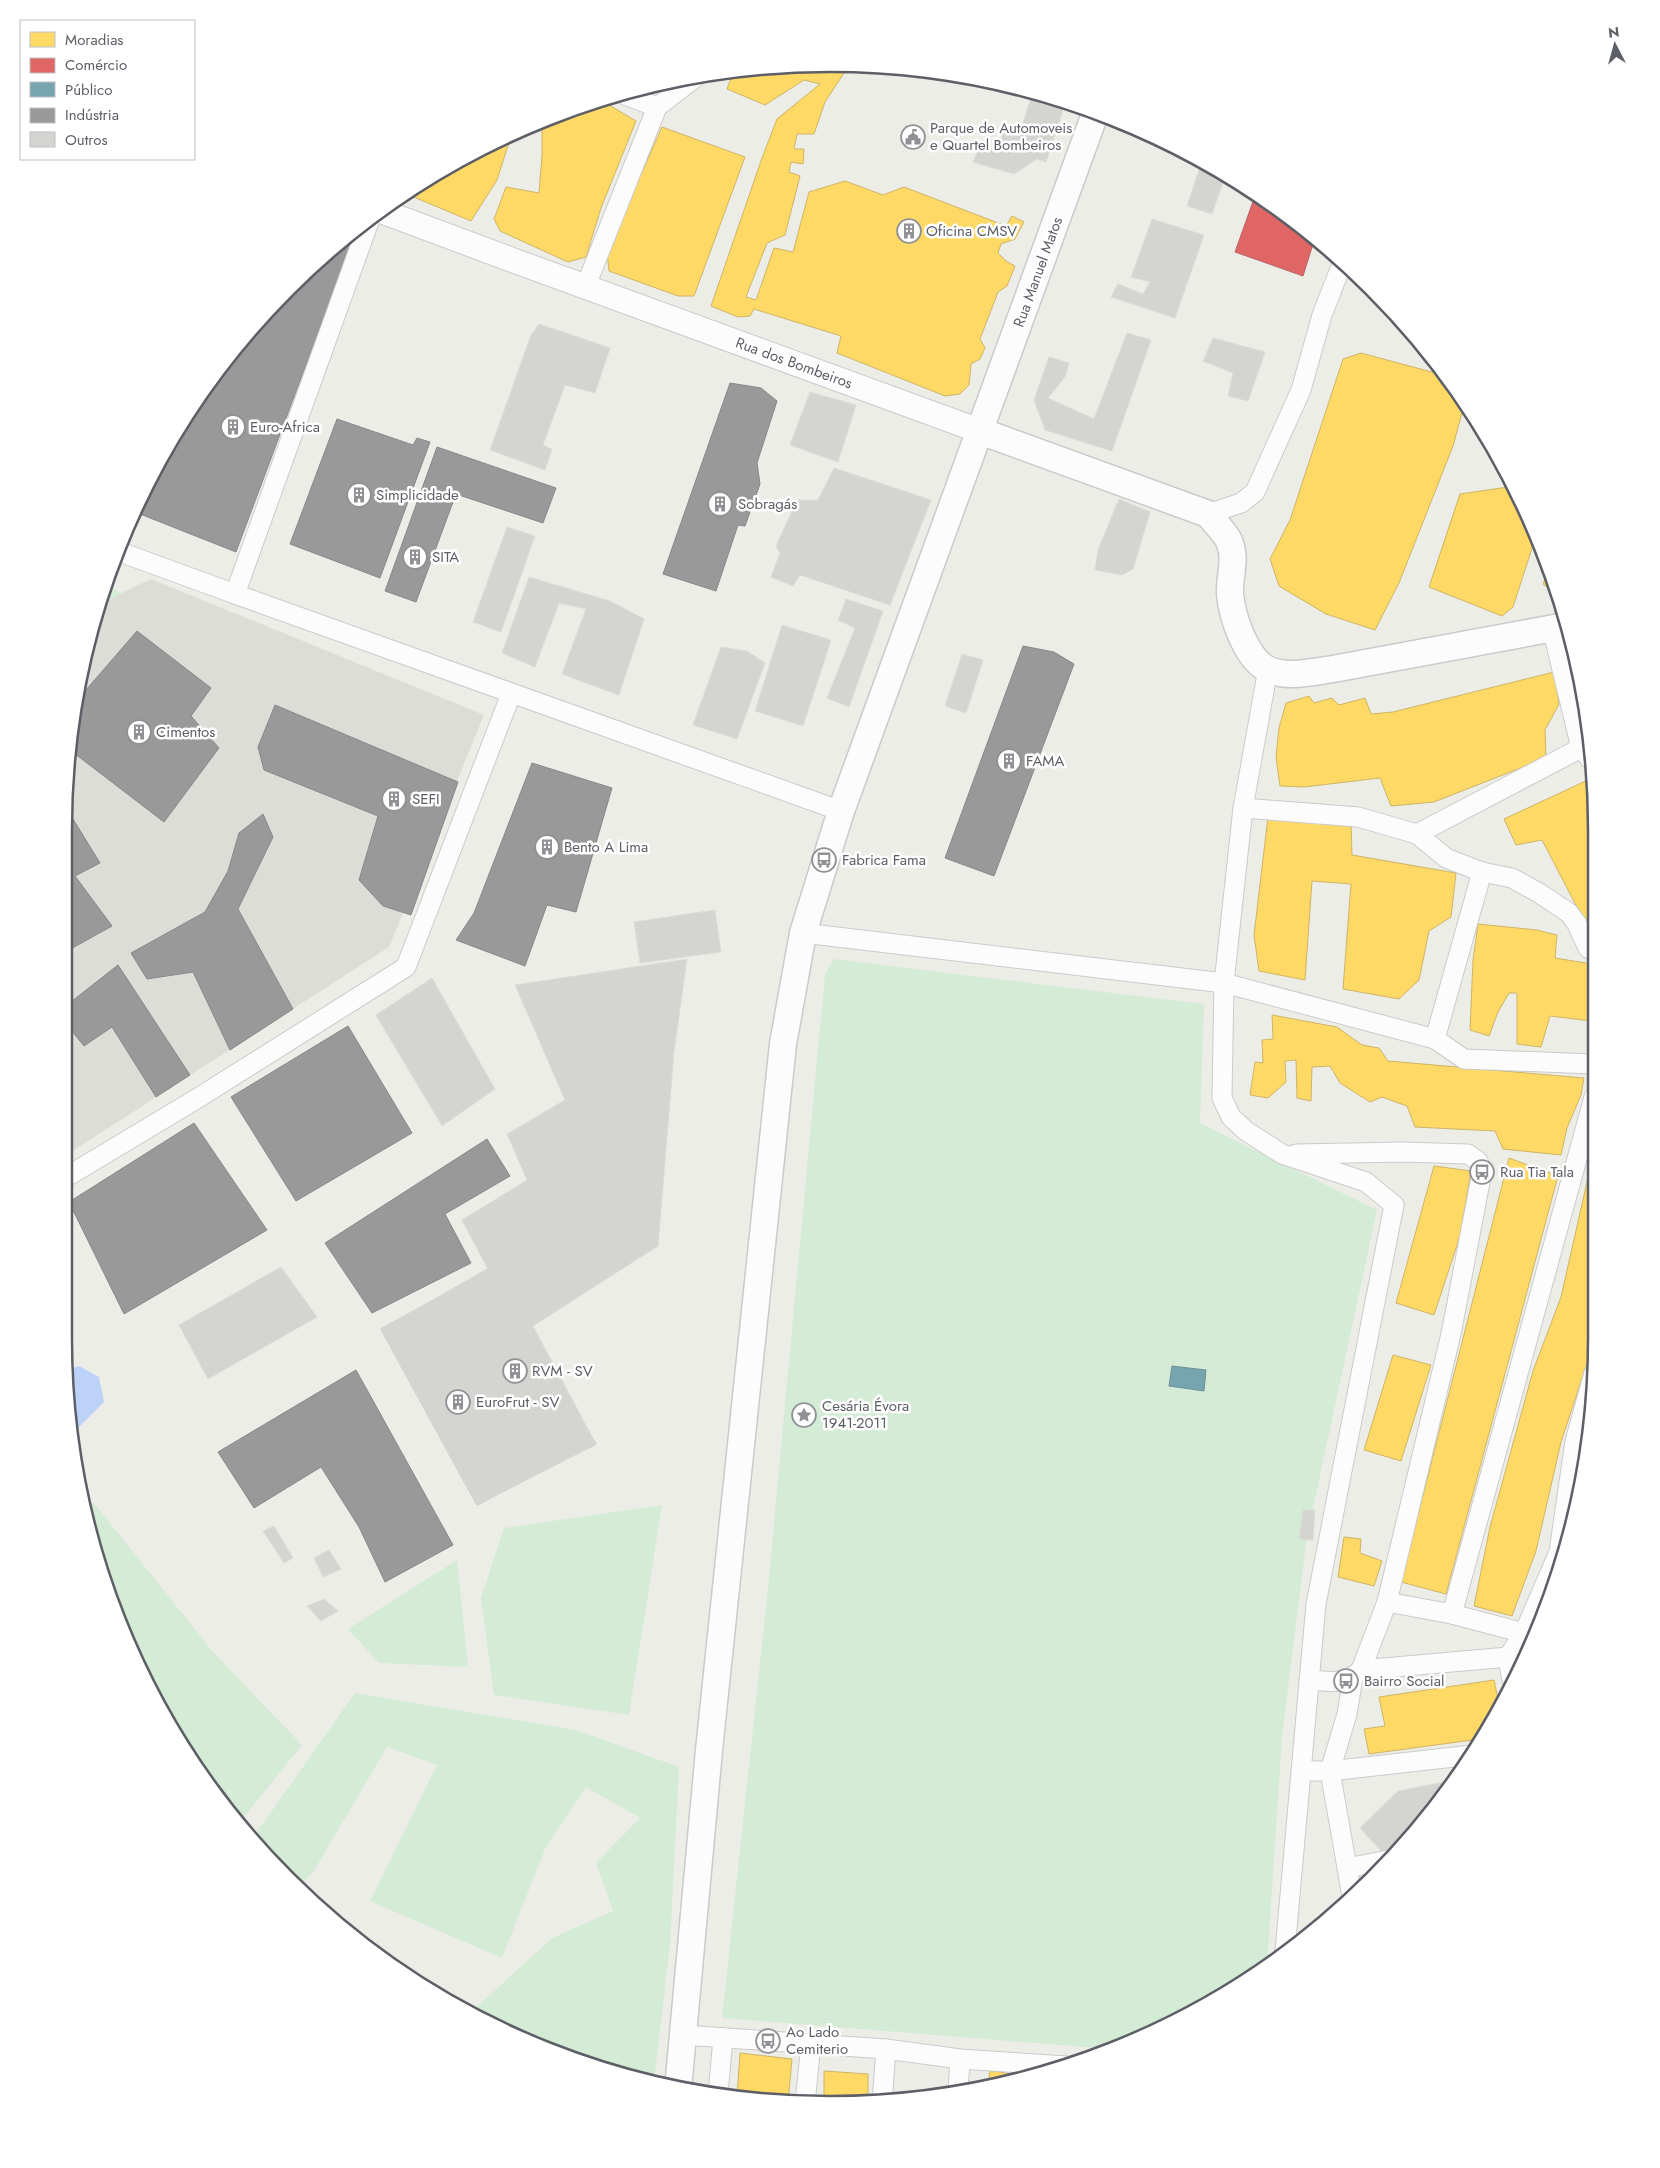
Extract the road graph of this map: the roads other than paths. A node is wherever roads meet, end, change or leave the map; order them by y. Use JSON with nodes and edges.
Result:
{"nodes":[{"id":1,"x":683,"y":87,"type":"edge"},
{"id":2,"x":633,"y":98,"type":"edge"},
{"id":3,"x":657,"y":107,"type":"junction"},
{"id":4,"x":1093,"y":120,"type":"edge"},
{"id":5,"x":389,"y":214,"type":"edge"},
{"id":6,"x":365,"y":232,"type":"edge"},
{"id":7,"x":1340,"y":270,"type":"edge"},
{"id":8,"x":584,"y":288,"type":"junction"},
{"id":9,"x":980,"y":431,"type":"junction"},
{"id":10,"x":1208,"y":514,"type":"junction"},
{"id":11,"x":125,"y":554,"type":"edge"},
{"id":12,"x":235,"y":594,"type":"junction"},
{"id":13,"x":1559,"y":627,"type":"edge"},
{"id":14,"x":1268,"y":670,"type":"junction"},
{"id":15,"x":511,"y":694,"type":"junction"},
{"id":16,"x":1582,"y":738,"type":"edge"},
{"id":17,"x":1583,"y":755,"type":"edge"},
{"id":18,"x":1243,"y":808,"type":"junction"},
{"id":19,"x":841,"y":811,"type":"junction"},
{"id":20,"x":1417,"y":834,"type":"junction"},
{"id":21,"x":1482,"y":872,"type":"junction"},
{"id":22,"x":803,"y":933,"type":"junction"},
{"id":23,"x":1588,"y":948,"type":"edge"},
{"id":24,"x":1224,"y":983,"type":"junction"},
{"id":25,"x":1435,"y":1039,"type":"junction"},
{"id":26,"x":1588,"y":1064,"type":"edge"},
{"id":27,"x":1588,"y":1119,"type":"edge"},
{"id":28,"x":1282,"y":1154,"type":"junction"},
{"id":29,"x":72,"y":1174,"type":"edge"},
{"id":30,"x":1584,"y":1409,"type":"edge"},
{"id":31,"x":1561,"y":1536,"type":"edge"},
{"id":32,"x":1387,"y":1602,"type":"junction"},
{"id":33,"x":1452,"y":1614,"type":"junction"},
{"id":34,"x":1526,"y":1637,"type":"edge"},
{"id":35,"x":1523,"y":1643,"type":"edge"},
{"id":36,"x":1508,"y":1657,"type":"junction"},
{"id":37,"x":1510,"y":1670,"type":"edge"},
{"id":38,"x":1357,"y":1674,"type":"junction"},
{"id":39,"x":1309,"y":1680,"type":"junction"},
{"id":40,"x":1462,"y":1756,"type":"edge"},
{"id":41,"x":1302,"y":1771,"type":"junction"},
{"id":42,"x":1330,"y":1771,"type":"junction"},
{"id":43,"x":1377,"y":1862,"type":"edge"},
{"id":44,"x":1347,"y":1868,"type":"junction"},
{"id":45,"x":1351,"y":1888,"type":"edge"},
{"id":46,"x":1286,"y":1943,"type":"edge"},
{"id":47,"x":683,"y":2035,"type":"junction"},
{"id":48,"x":723,"y":2038,"type":"junction"},
{"id":49,"x":810,"y":2044,"type":"junction"},
{"id":50,"x":886,"y":2049,"type":"junction"},
{"id":51,"x":960,"y":2058,"type":"junction"},
{"id":52,"x":1031,"y":2068,"type":"edge"},
{"id":53,"x":679,"y":2080,"type":"edge"},
{"id":54,"x":958,"y":2084,"type":"edge"},
{"id":55,"x":719,"y":2087,"type":"edge"},
{"id":56,"x":883,"y":2094,"type":"edge"},
{"id":57,"x":806,"y":2095,"type":"edge"}],
"edges":[{"from":1,"to":3,"type":"street"},
{"from":2,"to":3,"type":"street"},
{"from":3,"to":8,"type":"street"},
{"from":4,"to":9,"type":"main road","name":"Rua Manuel Matos"},
{"from":5,"to":8,"type":"street","name":"Rua dos Bombeiros"},
{"from":6,"to":12,"type":"street"},
{"from":7,"to":10,"type":"street"},
{"from":8,"to":9,"type":"street","name":"Rua dos Bombeiros"},
{"from":9,"to":10,"type":"main road","name":"Rua dos Bombeiros"},
{"from":9,"to":19,"type":"main road","name":"Rua Manuel Matos"},
{"from":10,"to":14,"type":"main road"},
{"from":11,"to":12,"type":"street"},
{"from":12,"to":15,"type":"street"},
{"from":13,"to":14,"type":"main road"},
{"from":13,"to":16,"type":"street"},
{"from":14,"to":18,"type":"street"},
{"from":15,"to":19,"type":"street"},
{"from":15,"to":29,"type":"street"},
{"from":17,"to":20,"type":"street"},
{"from":18,"to":20,"type":"street"},
{"from":18,"to":24,"type":"street"},
{"from":19,"to":22,"type":"main road","name":"Rua Manuel Matos"},
{"from":20,"to":21,"type":"street"},
{"from":21,"to":23,"type":"street"},
{"from":21,"to":25,"type":"street"},
{"from":22,"to":24,"type":"street"},
{"from":22,"to":47,"type":"main road","name":"Rua Manuel Matos"},
{"from":24,"to":25,"type":"street"},
{"from":24,"to":28,"type":"street"},
{"from":25,"to":26,"type":"street"},
{"from":27,"to":33,"type":"street"},
{"from":28,"to":32,"type":"street"},
{"from":28,"to":39,"type":"street"},
{"from":30,"to":31,"type":"street"},
{"from":32,"to":33,"type":"street"},
{"from":32,"to":38,"type":"street"},
{"from":33,"to":34,"type":"street"},
{"from":35,"to":36,"type":"street"},
{"from":36,"to":37,"type":"street"},
{"from":36,"to":38,"type":"street"},
{"from":38,"to":39,"type":"street"},
{"from":38,"to":42,"type":"street"},
{"from":39,"to":41,"type":"street"},
{"from":40,"to":42,"type":"street"},
{"from":41,"to":42,"type":"street"},
{"from":41,"to":46,"type":"street"},
{"from":42,"to":44,"type":"street"},
{"from":43,"to":44,"type":"street"},
{"from":44,"to":45,"type":"street"},
{"from":47,"to":48,"type":"street"},
{"from":47,"to":53,"type":"main road","name":"Rua Manuel Matos"},
{"from":48,"to":49,"type":"street"},
{"from":48,"to":55,"type":"street"},
{"from":49,"to":50,"type":"street"},
{"from":49,"to":57,"type":"street"},
{"from":50,"to":51,"type":"street"},
{"from":50,"to":56,"type":"street"},
{"from":51,"to":52,"type":"street"},
{"from":51,"to":54,"type":"street"}]}
